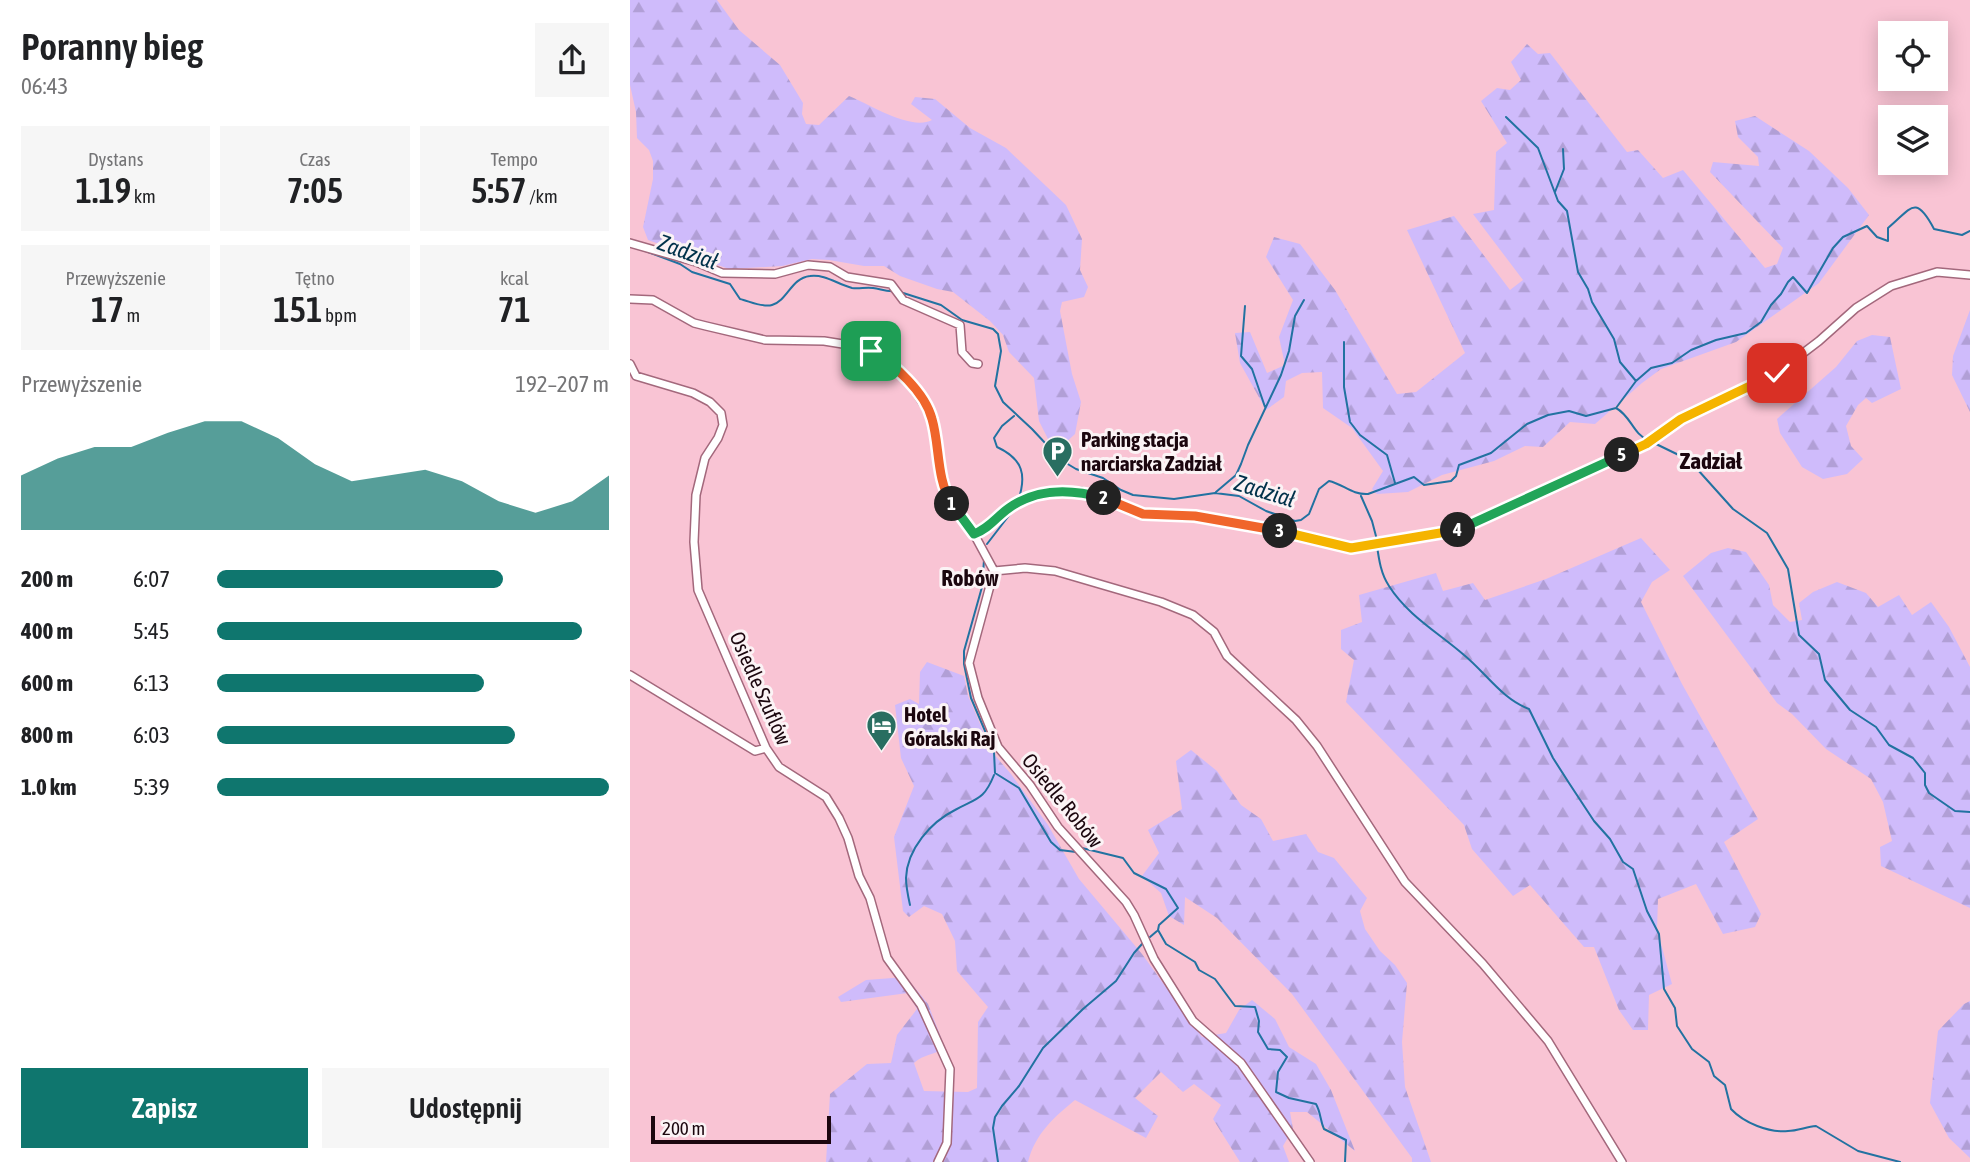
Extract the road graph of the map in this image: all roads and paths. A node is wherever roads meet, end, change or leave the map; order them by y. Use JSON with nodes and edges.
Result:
{"nodes":[{"id":1,"x":630,"y":243,"type":"edge"},
{"id":2,"x":1970,"y":275,"type":"edge"},
{"id":3,"x":630,"y":299,"type":"edge"},
{"id":4,"x":630,"y":364,"type":"edge"},
{"id":5,"x":978,"y":364,"type":"dead end"},
{"id":6,"x":974,"y":534,"type":"junction"},
{"id":7,"x":994,"y":571,"type":"junction"},
{"id":8,"x":630,"y":675,"type":"edge"},
{"id":9,"x":766,"y":748,"type":"junction"},
{"id":10,"x":938,"y":1162,"type":"edge"},
{"id":11,"x":1310,"y":1162,"type":"edge"},
{"id":12,"x":1622,"y":1162,"type":"edge"}],
"edges":[{"from":1,"to":5,"type":"street"},
{"from":2,"to":6,"type":"street"},
{"from":3,"to":6,"type":"street"},
{"from":4,"to":9,"type":"street","name":"Osiedle Szuflów"},
{"from":6,"to":7,"type":"street"},
{"from":7,"to":11,"type":"street","name":"Osiedle Robów"},
{"from":7,"to":12,"type":"street"},
{"from":8,"to":9,"type":"street"},
{"from":9,"to":10,"type":"street","name":"Osiedle Szuflów"}]}
